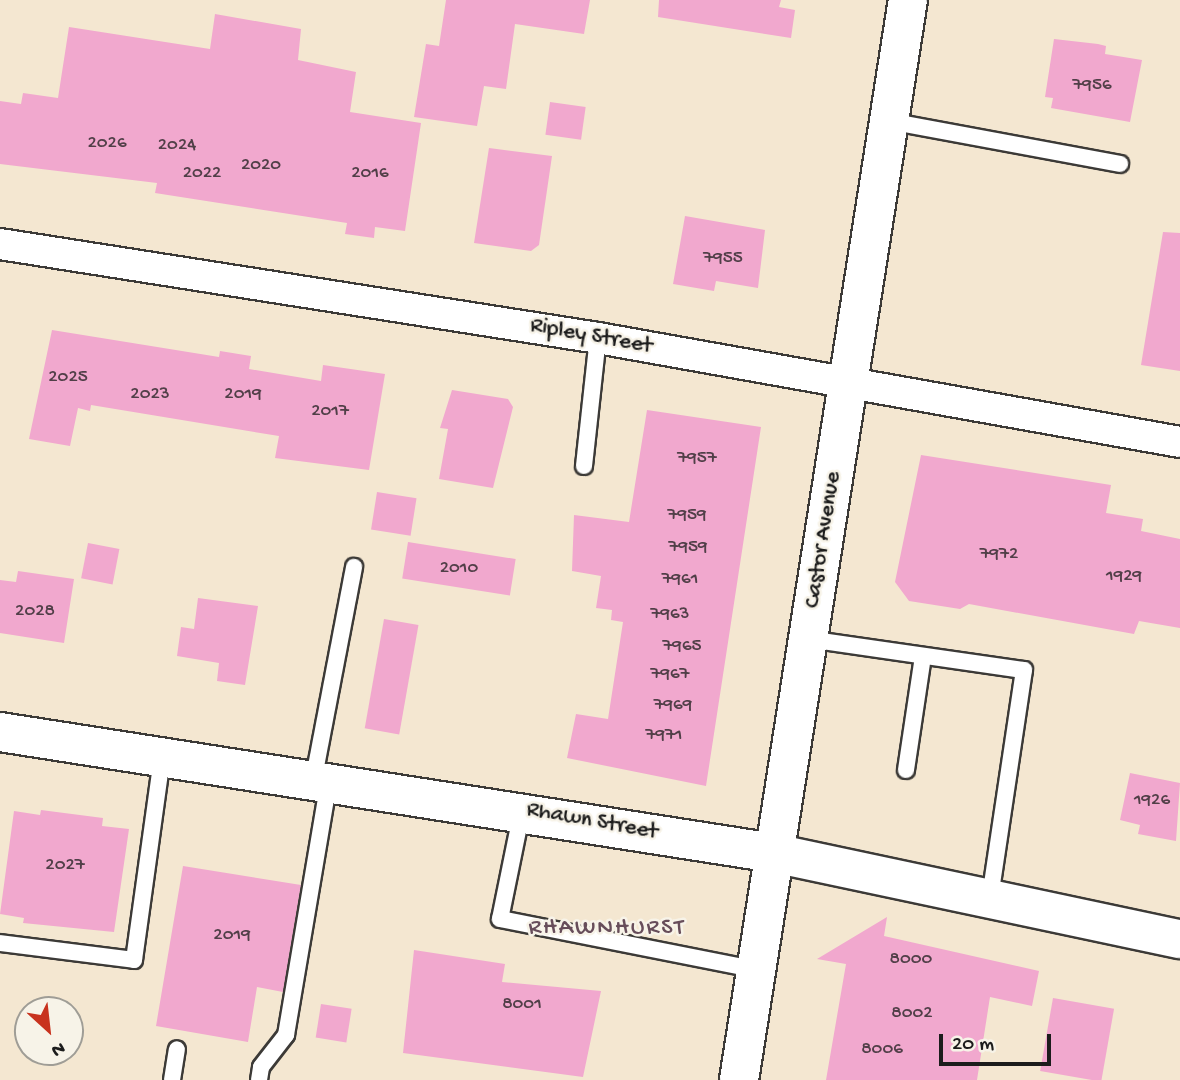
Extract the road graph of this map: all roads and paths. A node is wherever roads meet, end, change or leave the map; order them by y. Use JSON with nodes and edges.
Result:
{"nodes":[{"id":1,"x":908,"y":0,"type":"edge"},
{"id":2,"x":890,"y":121,"type":"junction"},
{"id":3,"x":1120,"y":164,"type":"dead end"},
{"id":4,"x":0,"y":244,"type":"edge"},
{"id":5,"x":598,"y":338,"type":"junction"},
{"id":6,"x":849,"y":381,"type":"junction"},
{"id":7,"x":1180,"y":442,"type":"edge"},
{"id":8,"x":584,"y":466,"type":"dead end"},
{"id":9,"x":354,"y":567,"type":"dead end"},
{"id":10,"x":808,"y":639,"type":"junction"},
{"id":11,"x":923,"y":656,"type":"junction"},
{"id":12,"x":0,"y":732,"type":"edge"},
{"id":13,"x":162,"y":755,"type":"junction"},
{"id":14,"x":906,"y":770,"type":"dead end"},
{"id":15,"x":322,"y":779,"type":"junction"},
{"id":16,"x":522,"y":810,"type":"junction"},
{"id":17,"x":774,"y":853,"type":"junction"},
{"id":18,"x":990,"y":897,"type":"junction"},
{"id":19,"x":1180,"y":939,"type":"edge"},
{"id":20,"x":0,"y":943,"type":"edge"},
{"id":21,"x":757,"y":970,"type":"junction"},
{"id":22,"x":177,"y":1049,"type":"dead end"},
{"id":23,"x":172,"y":1080,"type":"edge"},
{"id":24,"x":259,"y":1080,"type":"edge"},
{"id":25,"x":739,"y":1080,"type":"edge"}],
"edges":[{"from":1,"to":2,"type":"main road","name":"Castor Avenue"},
{"from":2,"to":3,"type":"lane"},
{"from":2,"to":6,"type":"main road","name":"Castor Avenue"},
{"from":4,"to":5,"type":"street","name":"Ripley Street"},
{"from":5,"to":6,"type":"street","name":"Ripley Street"},
{"from":5,"to":8,"type":"lane"},
{"from":6,"to":7,"type":"street","name":"Ripley Street"},
{"from":6,"to":10,"type":"main road","name":"Castor Avenue"},
{"from":9,"to":15,"type":"lane"},
{"from":10,"to":11,"type":"lane"},
{"from":10,"to":17,"type":"main road","name":"Castor Avenue"},
{"from":11,"to":14,"type":"lane"},
{"from":11,"to":18,"type":"lane"},
{"from":12,"to":13,"type":"main road","name":"Rhawn Street"},
{"from":13,"to":15,"type":"main road","name":"Rhawn Street"},
{"from":13,"to":20,"type":"lane"},
{"from":15,"to":16,"type":"main road","name":"Rhawn Street"},
{"from":15,"to":24,"type":"lane"},
{"from":16,"to":17,"type":"main road","name":"Rhawn Street"},
{"from":16,"to":21,"type":"lane"},
{"from":17,"to":18,"type":"main road","name":"Rhawn Street"},
{"from":17,"to":21,"type":"main road","name":"Castor Avenue"},
{"from":18,"to":19,"type":"main road","name":"Rhawn Street"},
{"from":21,"to":25,"type":"main road","name":"Castor Avenue"},
{"from":22,"to":23,"type":"lane"}]}
